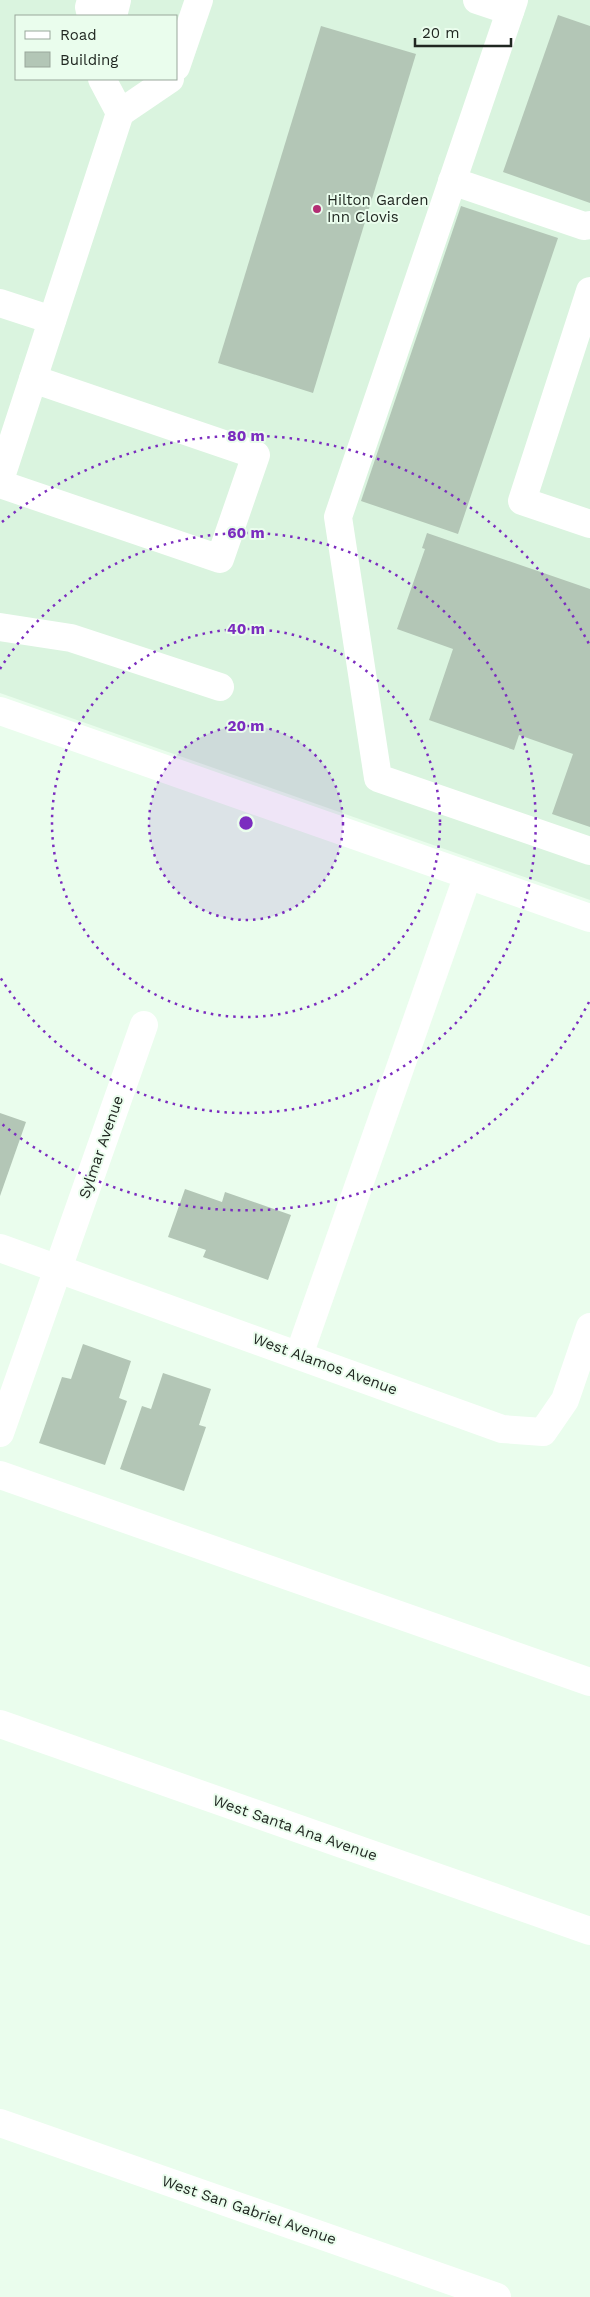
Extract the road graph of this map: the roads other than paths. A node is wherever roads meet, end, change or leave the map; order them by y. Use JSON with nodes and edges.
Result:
{"nodes":[{"id":1,"x":91,"y":0,"type":"edge"},
{"id":2,"x":117,"y":0,"type":"edge"},
{"id":3,"x":199,"y":0,"type":"edge"},
{"id":4,"x":477,"y":0,"type":"edge"},
{"id":5,"x":512,"y":6,"type":"edge"},
{"id":6,"x":91,"y":15,"type":"edge"},
{"id":7,"x":113,"y":15,"type":"edge"},
{"id":8,"x":178,"y":61,"type":"edge"},
{"id":9,"x":103,"y":80,"type":"edge"},
{"id":10,"x":169,"y":80,"type":"edge"},
{"id":11,"x":120,"y":113,"type":"junction"},
{"id":12,"x":452,"y":180,"type":"junction"},
{"id":13,"x":590,"y":225,"type":"edge"},
{"id":14,"x":590,"y":291,"type":"edge"},
{"id":15,"x":0,"y":302,"type":"edge"},
{"id":16,"x":52,"y":320,"type":"junction"},
{"id":17,"x":33,"y":379,"type":"junction"},
{"id":18,"x":0,"y":480,"type":"edge"},
{"id":19,"x":0,"y":484,"type":"edge"},
{"id":20,"x":590,"y":524,"type":"edge"},
{"id":21,"x":0,"y":627,"type":"edge"},
{"id":22,"x":220,"y":687,"type":"dead end"},
{"id":23,"x":0,"y":711,"type":"edge"},
{"id":24,"x":590,"y":851,"type":"edge"},
{"id":25,"x":468,"y":875,"type":"junction"},
{"id":26,"x":590,"y":918,"type":"edge"},
{"id":27,"x":144,"y":1025,"type":"dead end"},
{"id":28,"x":0,"y":1248,"type":"edge"},
{"id":29,"x":58,"y":1268,"type":"junction"},
{"id":30,"x":590,"y":1327,"type":"edge"},
{"id":31,"x":299,"y":1355,"type":"junction"},
{"id":32,"x":0,"y":1433,"type":"edge"},
{"id":33,"x":0,"y":1474,"type":"edge"},
{"id":34,"x":590,"y":1682,"type":"edge"},
{"id":35,"x":0,"y":1724,"type":"edge"},
{"id":36,"x":590,"y":1931,"type":"edge"},
{"id":37,"x":0,"y":2123,"type":"edge"},
{"id":38,"x":497,"y":2297,"type":"edge"}],
"edges":[{"from":1,"to":6,"type":"street"},
{"from":2,"to":7,"type":"street"},
{"from":3,"to":8,"type":"street"},
{"from":4,"to":5,"type":"street"},
{"from":5,"to":12,"type":"street"},
{"from":9,"to":11,"type":"street"},
{"from":10,"to":11,"type":"street"},
{"from":11,"to":16,"type":"street"},
{"from":12,"to":13,"type":"street"},
{"from":12,"to":24,"type":"street"},
{"from":14,"to":20,"type":"street"},
{"from":15,"to":16,"type":"street"},
{"from":16,"to":17,"type":"street"},
{"from":17,"to":18,"type":"street"},
{"from":17,"to":19,"type":"street"},
{"from":21,"to":22,"type":"street"},
{"from":23,"to":25,"type":"street"},
{"from":25,"to":26,"type":"street"},
{"from":25,"to":31,"type":"street"},
{"from":27,"to":29,"type":"street","name":"Sylmar Avenue"},
{"from":28,"to":29,"type":"street","name":"West Alamos Avenue"},
{"from":29,"to":31,"type":"street","name":"West Alamos Avenue"},
{"from":29,"to":32,"type":"street","name":"Sylmar Avenue"},
{"from":30,"to":31,"type":"street","name":"West Alamos Avenue"},
{"from":33,"to":34,"type":"street"},
{"from":35,"to":36,"type":"street","name":"West Santa Ana Avenue"},
{"from":37,"to":38,"type":"street","name":"West San Gabriel Avenue"}]}
